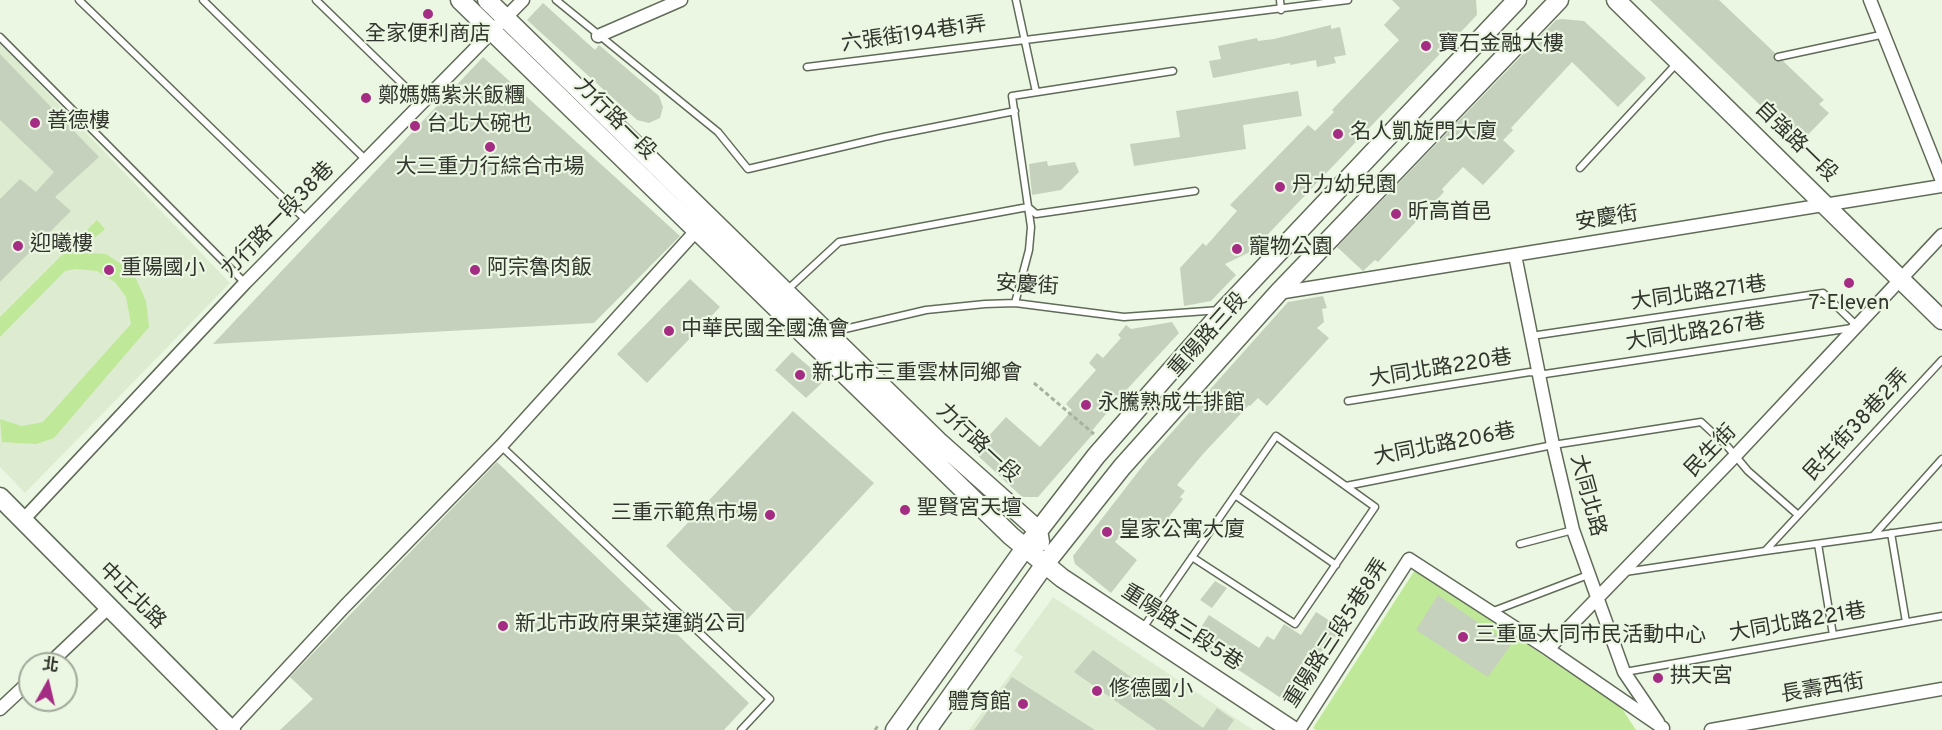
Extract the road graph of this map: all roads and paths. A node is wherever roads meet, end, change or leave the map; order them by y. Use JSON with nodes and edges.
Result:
{"nodes":[{"id":1,"x":80,"y":0,"type":"edge"},
{"id":2,"x":203,"y":0,"type":"edge"},
{"id":3,"x":315,"y":0,"type":"edge"},
{"id":4,"x":460,"y":0,"type":"edge"},
{"id":5,"x":487,"y":0,"type":"edge"},
{"id":6,"x":523,"y":0,"type":"edge"},
{"id":7,"x":556,"y":0,"type":"edge"},
{"id":8,"x":681,"y":0,"type":"edge"},
{"id":9,"x":1016,"y":0,"type":"edge"},
{"id":10,"x":1280,"y":0,"type":"edge"},
{"id":11,"x":1348,"y":0,"type":"edge"},
{"id":12,"x":1518,"y":0,"type":"edge"},
{"id":13,"x":1558,"y":0,"type":"edge"},
{"id":14,"x":1616,"y":0,"type":"edge"},
{"id":15,"x":1870,"y":0,"type":"edge"},
{"id":16,"x":1281,"y":10,"type":"junction"},
{"id":17,"x":1541,"y":18,"type":"junction"},
{"id":18,"x":498,"y":24,"type":"junction"},
{"id":19,"x":1885,"y":34,"type":"junction"},
{"id":20,"x":598,"y":36,"type":"junction"},
{"id":21,"x":0,"y":37,"type":"edge"},
{"id":22,"x":1025,"y":42,"type":"junction"},
{"id":23,"x":1778,"y":57,"type":"dead end"},
{"id":24,"x":1679,"y":61,"type":"junction"},
{"id":25,"x":807,"y":68,"type":"dead end"},
{"id":26,"x":1173,"y":71,"type":"dead end"},
{"id":27,"x":1036,"y":92,"type":"junction"},
{"id":28,"x":421,"y":102,"type":"junction"},
{"id":29,"x":1015,"y":111,"type":"junction"},
{"id":30,"x":366,"y":160,"type":"junction"},
{"id":31,"x":1580,"y":168,"type":"dead end"},
{"id":32,"x":1942,"y":181,"type":"edge"},
{"id":33,"x":1942,"y":186,"type":"edge"},
{"id":34,"x":1195,"y":191,"type":"dead end"},
{"id":35,"x":1826,"y":205,"type":"junction"},
{"id":36,"x":1028,"y":207,"type":"junction"},
{"id":37,"x":306,"y":220,"type":"junction"},
{"id":38,"x":695,"y":232,"type":"junction"},
{"id":39,"x":1942,"y":235,"type":"edge"},
{"id":40,"x":1515,"y":255,"type":"junction"},
{"id":41,"x":1901,"y":279,"type":"junction"},
{"id":42,"x":245,"y":283,"type":"junction"},
{"id":43,"x":1278,"y":293,"type":"junction"},
{"id":44,"x":779,"y":298,"type":"junction"},
{"id":45,"x":1015,"y":303,"type":"junction"},
{"id":46,"x":1224,"y":310,"type":"junction"},
{"id":47,"x":1942,"y":320,"type":"edge"},
{"id":48,"x":1858,"y":327,"type":"junction"},
{"id":49,"x":828,"y":332,"type":"junction"},
{"id":50,"x":1531,"y":336,"type":"junction"},
{"id":51,"x":1942,"y":360,"type":"edge"},
{"id":52,"x":1538,"y":373,"type":"junction"},
{"id":53,"x":1034,"y":383,"type":"dead end"},
{"id":54,"x":1348,"y":401,"type":"dead end"},
{"id":55,"x":1107,"y":444,"type":"junction"},
{"id":56,"x":1553,"y":445,"type":"junction"},
{"id":57,"x":501,"y":447,"type":"junction"},
{"id":58,"x":1735,"y":456,"type":"junction"},
{"id":59,"x":1942,"y":459,"type":"edge"},
{"id":60,"x":1346,"y":486,"type":"junction"},
{"id":61,"x":1235,"y":495,"type":"junction"},
{"id":62,"x":0,"y":496,"type":"edge"},
{"id":63,"x":1797,"y":514,"type":"junction"},
{"id":64,"x":23,"y":520,"type":"junction"},
{"id":65,"x":1942,"y":526,"type":"edge"},
{"id":66,"x":1038,"y":530,"type":"junction"},
{"id":67,"x":1574,"y":530,"type":"junction"},
{"id":68,"x":1892,"y":533,"type":"junction"},
{"id":69,"x":1873,"y":536,"type":"junction"},
{"id":70,"x":1520,"y":544,"type":"dead end"},
{"id":71,"x":1818,"y":544,"type":"junction"},
{"id":72,"x":1025,"y":548,"type":"junction"},
{"id":73,"x":1765,"y":551,"type":"junction"},
{"id":74,"x":1192,"y":556,"type":"junction"},
{"id":75,"x":1045,"y":564,"type":"junction"},
{"id":76,"x":1336,"y":565,"type":"junction"},
{"id":77,"x":1621,"y":572,"type":"junction"},
{"id":78,"x":1588,"y":575,"type":"junction"},
{"id":79,"x":1596,"y":599,"type":"junction"},
{"id":80,"x":110,"y":607,"type":"junction"},
{"id":81,"x":1491,"y":612,"type":"junction"},
{"id":82,"x":1942,"y":616,"type":"edge"},
{"id":83,"x":1906,"y":622,"type":"junction"},
{"id":84,"x":1142,"y":629,"type":"junction"},
{"id":85,"x":1833,"y":635,"type":"junction"},
{"id":86,"x":1548,"y":649,"type":"junction"},
{"id":87,"x":61,"y":652,"type":"edge"},
{"id":88,"x":1624,"y":672,"type":"junction"},
{"id":89,"x":1942,"y":689,"type":"edge"},
{"id":90,"x":18,"y":692,"type":"edge"},
{"id":91,"x":0,"y":708,"type":"edge"},
{"id":92,"x":888,"y":725,"type":"edge"},
{"id":93,"x":1663,"y":729,"type":"edge"},
{"id":94,"x":231,"y":730,"type":"edge"},
{"id":95,"x":741,"y":730,"type":"edge"},
{"id":96,"x":874,"y":730,"type":"edge"},
{"id":97,"x":927,"y":730,"type":"edge"},
{"id":98,"x":1292,"y":730,"type":"edge"},
{"id":99,"x":1299,"y":730,"type":"edge"},
{"id":100,"x":1711,"y":730,"type":"edge"}],
"edges":[{"from":1,"to":37,"type":"lane"},
{"from":2,"to":30,"type":"lane"},
{"from":3,"to":28,"type":"lane"},
{"from":4,"to":18,"type":"street","name":"力行路一段"},
{"from":5,"to":18,"type":"street","name":"力行路一段"},
{"from":6,"to":18,"type":"street","name":"力行路一段38巷"},
{"from":7,"to":20,"type":"lane"},
{"from":8,"to":20,"type":"street"},
{"from":9,"to":22,"type":"lane"},
{"from":10,"to":16,"type":"lane"},
{"from":11,"to":16,"type":"lane","name":"六張街194巷1弄"},
{"from":12,"to":17,"type":"street"},
{"from":12,"to":46,"type":"street","name":"重陽路三段"},
{"from":13,"to":17,"type":"street","name":"重陽路三段"},
{"from":14,"to":24,"type":"street","name":"自強路一段"},
{"from":15,"to":19,"type":"street"},
{"from":16,"to":22,"type":"lane","name":"六張街194巷1弄"},
{"from":17,"to":43,"type":"street","name":"重陽路三段"},
{"from":18,"to":28,"type":"street","name":"力行路一段38巷"},
{"from":18,"to":38,"type":"street","name":"力行路一段"},
{"from":18,"to":44,"type":"street","name":"力行路一段"},
{"from":19,"to":23,"type":"lane"},
{"from":19,"to":32,"type":"street"},
{"from":20,"to":29,"type":"lane"},
{"from":21,"to":42,"type":"lane"},
{"from":22,"to":25,"type":"lane","name":"六張街194巷1弄"},
{"from":22,"to":27,"type":"lane"},
{"from":24,"to":31,"type":"lane"},
{"from":24,"to":35,"type":"street","name":"自強路一段"},
{"from":26,"to":27,"type":"lane"},
{"from":27,"to":29,"type":"lane"},
{"from":28,"to":30,"type":"street","name":"力行路一段38巷"},
{"from":29,"to":36,"type":"lane"},
{"from":30,"to":37,"type":"street","name":"力行路一段38巷"},
{"from":33,"to":35,"type":"street","name":"安慶街"},
{"from":34,"to":36,"type":"lane"},
{"from":35,"to":40,"type":"street","name":"安慶街"},
{"from":35,"to":41,"type":"street","name":"自強路一段"},
{"from":36,"to":44,"type":"lane"},
{"from":36,"to":45,"type":"lane"},
{"from":37,"to":42,"type":"street","name":"力行路一段38巷"},
{"from":38,"to":44,"type":"street","name":"力行路一段"},
{"from":38,"to":57,"type":"street"},
{"from":39,"to":41,"type":"street","name":"民生街"},
{"from":40,"to":43,"type":"street","name":"安慶街"},
{"from":40,"to":50,"type":"street","name":"大同北路"},
{"from":41,"to":47,"type":"street","name":"自強路一段"},
{"from":41,"to":48,"type":"street","name":"民生街"},
{"from":42,"to":64,"type":"street","name":"力行路一段38巷"},
{"from":43,"to":75,"type":"street","name":"重陽路三段"},
{"from":44,"to":49,"type":"street","name":"力行路一段"},
{"from":44,"to":72,"type":"street","name":"力行路一段"},
{"from":45,"to":46,"type":"lane","name":"安慶街"},
{"from":45,"to":49,"type":"lane","name":"安慶街"},
{"from":46,"to":55,"type":"street","name":"重陽路三段"},
{"from":48,"to":50,"type":"lane","name":"大同北路271巷"},
{"from":48,"to":52,"type":"lane","name":"大同北路267巷"},
{"from":48,"to":58,"type":"street","name":"民生街"},
{"from":49,"to":66,"type":"street","name":"力行路一段"},
{"from":50,"to":52,"type":"street","name":"大同北路"},
{"from":51,"to":63,"type":"lane","name":"民生街38巷2弄"},
{"from":52,"to":54,"type":"lane","name":"大同北路220巷"},
{"from":52,"to":56,"type":"street","name":"大同北路"},
{"from":53,"to":55,"type":"path"},
{"from":55,"to":66,"type":"street","name":"重陽路三段"},
{"from":56,"to":58,"type":"lane","name":"大同北路206巷"},
{"from":56,"to":60,"type":"lane","name":"大同北路206巷"},
{"from":56,"to":67,"type":"street","name":"大同北路"},
{"from":57,"to":94,"type":"street"},
{"from":57,"to":95,"type":"lane"},
{"from":58,"to":63,"type":"lane"},
{"from":58,"to":77,"type":"street","name":"民生街"},
{"from":59,"to":69,"type":"lane"},
{"from":60,"to":61,"type":"lane"},
{"from":60,"to":76,"type":"lane","name":"重陽路三段5巷8弄"},
{"from":61,"to":74,"type":"lane"},
{"from":61,"to":76,"type":"lane"},
{"from":62,"to":64,"type":"street","name":"中正北路"},
{"from":63,"to":73,"type":"lane","name":"民生街38巷2弄"},
{"from":64,"to":80,"type":"street","name":"中正北路"},
{"from":65,"to":68,"type":"lane"},
{"from":66,"to":72,"type":"street","name":"重陽路三段"},
{"from":66,"to":75,"type":"street"},
{"from":67,"to":70,"type":"lane"},
{"from":67,"to":78,"type":"street","name":"大同北路"},
{"from":68,"to":69,"type":"lane"},
{"from":68,"to":83,"type":"lane"},
{"from":69,"to":71,"type":"lane"},
{"from":71,"to":73,"type":"lane"},
{"from":71,"to":85,"type":"lane"},
{"from":72,"to":75,"type":"street","name":"力行路一段"},
{"from":72,"to":92,"type":"street","name":"重陽路三段"},
{"from":73,"to":77,"type":"lane"},
{"from":74,"to":76,"type":"lane","name":"重陽路三段5巷8弄"},
{"from":74,"to":84,"type":"lane"},
{"from":75,"to":84,"type":"street","name":"重陽路三段5巷"},
{"from":75,"to":97,"type":"street","name":"重陽路三段"},
{"from":77,"to":79,"type":"street","name":"民生街"},
{"from":78,"to":79,"type":"street","name":"大同北路"},
{"from":78,"to":81,"type":"lane"},
{"from":79,"to":86,"type":"street","name":"民生街"},
{"from":79,"to":88,"type":"street","name":"大同北路"},
{"from":80,"to":87,"type":"street"},
{"from":80,"to":94,"type":"street","name":"中正北路"},
{"from":81,"to":86,"type":"street"},
{"from":81,"to":99,"type":"street","name":"重陽路三段5巷8弄"},
{"from":82,"to":83,"type":"lane","name":"大同北路221巷"},
{"from":83,"to":85,"type":"lane","name":"大同北路221巷"},
{"from":84,"to":98,"type":"street","name":"重陽路三段5巷"},
{"from":85,"to":88,"type":"lane","name":"大同北路221巷"},
{"from":86,"to":93,"type":"street"},
{"from":88,"to":93,"type":"street","name":"大同北路"},
{"from":89,"to":100,"type":"street","name":"長壽西街"},
{"from":90,"to":91,"type":"street"},
{"from":92,"to":96,"type":"path"}]}
